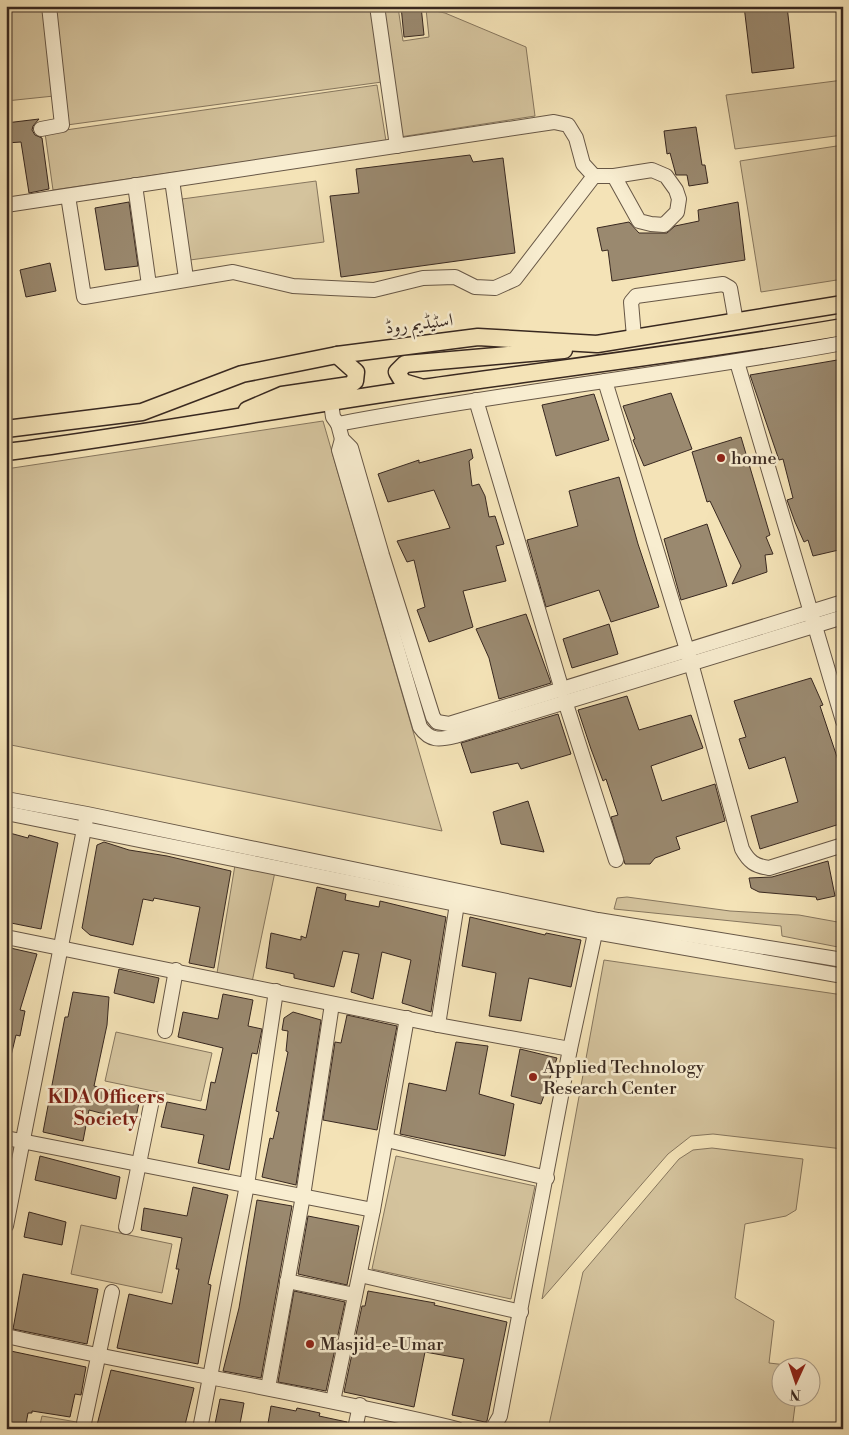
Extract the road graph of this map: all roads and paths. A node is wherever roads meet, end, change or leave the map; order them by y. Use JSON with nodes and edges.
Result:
{"nodes":[{"id":1,"x":49,"y":6,"type":"edge"},
{"id":2,"x":377,"y":6,"type":"edge"},
{"id":3,"x":41,"y":129,"type":"dead end"},
{"id":4,"x":397,"y":146,"type":"junction"},
{"id":5,"x":594,"y":176,"type":"junction"},
{"id":6,"x":614,"y":176,"type":"junction"},
{"id":7,"x":172,"y":180,"type":"junction"},
{"id":8,"x":135,"y":186,"type":"junction"},
{"id":9,"x":68,"y":196,"type":"junction"},
{"id":10,"x":6,"y":204,"type":"edge"},
{"id":11,"x":186,"y":278,"type":"junction"},
{"id":12,"x":149,"y":285,"type":"junction"},
{"id":13,"x":843,"y":304,"type":"edge"},
{"id":14,"x":736,"y":322,"type":"junction"},
{"id":15,"x":843,"y":327,"type":"edge"},
{"id":16,"x":634,"y":337,"type":"junction"},
{"id":17,"x":598,"y":344,"type":"junction"},
{"id":18,"x":843,"y":344,"type":"edge"},
{"id":19,"x":337,"y":355,"type":"junction"},
{"id":20,"x":737,"y":362,"type":"junction"},
{"id":21,"x":605,"y":381,"type":"junction"},
{"id":22,"x":422,"y":388,"type":"junction"},
{"id":23,"x":476,"y":400,"type":"junction"},
{"id":24,"x":331,"y":403,"type":"junction"},
{"id":25,"x":221,"y":420,"type":"junction"},
{"id":26,"x":338,"y":424,"type":"junction"},
{"id":27,"x":6,"y":429,"type":"edge"},
{"id":28,"x":6,"y":452,"type":"edge"},
{"id":29,"x":843,"y":602,"type":"edge"},
{"id":30,"x":843,"y":617,"type":"edge"},
{"id":31,"x":813,"y":618,"type":"junction"},
{"id":32,"x":687,"y":649,"type":"junction"},
{"id":33,"x":691,"y":663,"type":"junction"},
{"id":34,"x":564,"y":695,"type":"junction"},
{"id":35,"x":843,"y":720,"type":"edge"},
{"id":36,"x":6,"y":799,"type":"edge"},
{"id":37,"x":6,"y":813,"type":"edge"},
{"id":38,"x":87,"y":814,"type":"junction"},
{"id":39,"x":84,"y":828,"type":"junction"},
{"id":40,"x":843,"y":845,"type":"edge"},
{"id":41,"x":616,"y":860,"type":"dead end"},
{"id":42,"x":457,"y":904,"type":"junction"},
{"id":43,"x":597,"y":926,"type":"junction"},
{"id":44,"x":6,"y":937,"type":"edge"},
{"id":45,"x":61,"y":948,"type":"junction"},
{"id":46,"x":843,"y":960,"type":"edge"},
{"id":47,"x":176,"y":970,"type":"junction"},
{"id":48,"x":843,"y":976,"type":"edge"},
{"id":49,"x":276,"y":991,"type":"junction"},
{"id":50,"x":332,"y":1004,"type":"junction"},
{"id":51,"x":407,"y":1018,"type":"junction"},
{"id":52,"x":438,"y":1025,"type":"junction"},
{"id":53,"x":165,"y":1031,"type":"dead end"},
{"id":54,"x":570,"y":1049,"type":"junction"},
{"id":55,"x":152,"y":1100,"type":"dead end"},
{"id":56,"x":6,"y":1138,"type":"edge"},
{"id":57,"x":387,"y":1140,"type":"junction"},
{"id":58,"x":22,"y":1141,"type":"junction"},
{"id":59,"x":140,"y":1163,"type":"junction"},
{"id":60,"x":547,"y":1178,"type":"junction"},
{"id":61,"x":247,"y":1185,"type":"junction"},
{"id":62,"x":303,"y":1196,"type":"junction"},
{"id":63,"x":373,"y":1210,"type":"junction"},
{"id":64,"x":6,"y":1226,"type":"edge"},
{"id":65,"x":126,"y":1227,"type":"dead end"},
{"id":66,"x":360,"y":1275,"type":"junction"},
{"id":67,"x":287,"y":1281,"type":"junction"},
{"id":68,"x":112,"y":1292,"type":"dead end"},
{"id":69,"x":355,"y":1295,"type":"junction"},
{"id":70,"x":521,"y":1312,"type":"junction"},
{"id":71,"x":6,"y":1336,"type":"edge"},
{"id":72,"x":98,"y":1356,"type":"junction"},
{"id":73,"x":210,"y":1378,"type":"junction"},
{"id":74,"x":268,"y":1388,"type":"junction"},
{"id":75,"x":333,"y":1401,"type":"junction"},
{"id":76,"x":360,"y":1405,"type":"junction"},
{"id":77,"x":84,"y":1423,"type":"dead end"},
{"id":78,"x":200,"y":1429,"type":"edge"},
{"id":79,"x":355,"y":1429,"type":"edge"},
{"id":80,"x":457,"y":1429,"type":"edge"},
{"id":81,"x":490,"y":1429,"type":"edge"}],
"edges":[{"from":1,"to":3,"type":"street"},
{"from":2,"to":4,"type":"street"},
{"from":4,"to":5,"type":"street"},
{"from":4,"to":7,"type":"street"},
{"from":5,"to":6,"type":"street"},
{"from":5,"to":11,"type":"street"},
{"from":6,"to":6,"type":"street"},
{"from":7,"to":8,"type":"street"},
{"from":7,"to":11,"type":"street"},
{"from":8,"to":9,"type":"street"},
{"from":8,"to":12,"type":"street"},
{"from":9,"to":10,"type":"street"},
{"from":9,"to":12,"type":"street"},
{"from":11,"to":12,"type":"street"},
{"from":13,"to":14,"type":"main road","name":"اسٹیڈیم روڈ"},
{"from":14,"to":16,"type":"main road","name":"اسٹیڈیم روڈ"},
{"from":14,"to":16,"type":"street"},
{"from":15,"to":22,"type":"main road"},
{"from":16,"to":17,"type":"main road","name":"اسٹیڈیم روڈ"},
{"from":17,"to":19,"type":"main road","name":"اسٹیڈیم روڈ"},
{"from":17,"to":22,"type":"main road"},
{"from":18,"to":20,"type":"street"},
{"from":19,"to":25,"type":"main road"},
{"from":19,"to":27,"type":"main road","name":"اسٹیڈیم روڈ"},
{"from":20,"to":21,"type":"street"},
{"from":20,"to":31,"type":"street"},
{"from":21,"to":23,"type":"street"},
{"from":21,"to":32,"type":"street"},
{"from":22,"to":24,"type":"main road"},
{"from":23,"to":26,"type":"street"},
{"from":23,"to":34,"type":"street"},
{"from":24,"to":25,"type":"main road"},
{"from":24,"to":26,"type":"street"},
{"from":25,"to":28,"type":"main road"},
{"from":26,"to":34,"type":"street"},
{"from":29,"to":31,"type":"street"},
{"from":30,"to":31,"type":"street"},
{"from":31,"to":32,"type":"street"},
{"from":31,"to":33,"type":"street"},
{"from":31,"to":35,"type":"street"},
{"from":32,"to":33,"type":"street"},
{"from":32,"to":34,"type":"street"},
{"from":33,"to":34,"type":"street"},
{"from":33,"to":40,"type":"street"},
{"from":34,"to":41,"type":"street"},
{"from":36,"to":38,"type":"street"},
{"from":37,"to":39,"type":"street"},
{"from":38,"to":39,"type":"street"},
{"from":38,"to":43,"type":"street"},
{"from":39,"to":42,"type":"street"},
{"from":39,"to":45,"type":"street"},
{"from":42,"to":43,"type":"street"},
{"from":42,"to":52,"type":"street"},
{"from":43,"to":46,"type":"street"},
{"from":43,"to":48,"type":"street"},
{"from":43,"to":54,"type":"street"},
{"from":44,"to":45,"type":"street"},
{"from":45,"to":47,"type":"street"},
{"from":45,"to":58,"type":"street"},
{"from":47,"to":49,"type":"street"},
{"from":47,"to":53,"type":"street"},
{"from":49,"to":50,"type":"street"},
{"from":49,"to":61,"type":"street"},
{"from":50,"to":51,"type":"street"},
{"from":50,"to":62,"type":"street"},
{"from":51,"to":52,"type":"street"},
{"from":51,"to":57,"type":"street"},
{"from":52,"to":54,"type":"street"},
{"from":54,"to":60,"type":"street"},
{"from":55,"to":59,"type":"street"},
{"from":56,"to":58,"type":"street"},
{"from":57,"to":60,"type":"street"},
{"from":57,"to":63,"type":"street"},
{"from":58,"to":59,"type":"street"},
{"from":58,"to":64,"type":"street"},
{"from":59,"to":61,"type":"street"},
{"from":59,"to":65,"type":"street"},
{"from":60,"to":70,"type":"street"},
{"from":61,"to":62,"type":"street"},
{"from":61,"to":73,"type":"street"},
{"from":62,"to":63,"type":"street"},
{"from":62,"to":67,"type":"street"},
{"from":63,"to":66,"type":"street"},
{"from":66,"to":69,"type":"street"},
{"from":66,"to":70,"type":"street"},
{"from":67,"to":69,"type":"street"},
{"from":67,"to":74,"type":"street"},
{"from":68,"to":72,"type":"street"},
{"from":69,"to":75,"type":"street"},
{"from":70,"to":81,"type":"street"},
{"from":71,"to":72,"type":"street"},
{"from":72,"to":73,"type":"street"},
{"from":72,"to":77,"type":"street"},
{"from":73,"to":74,"type":"street"},
{"from":73,"to":78,"type":"street"},
{"from":74,"to":75,"type":"street"},
{"from":75,"to":76,"type":"street"},
{"from":76,"to":79,"type":"street"},
{"from":76,"to":80,"type":"street"}]}
